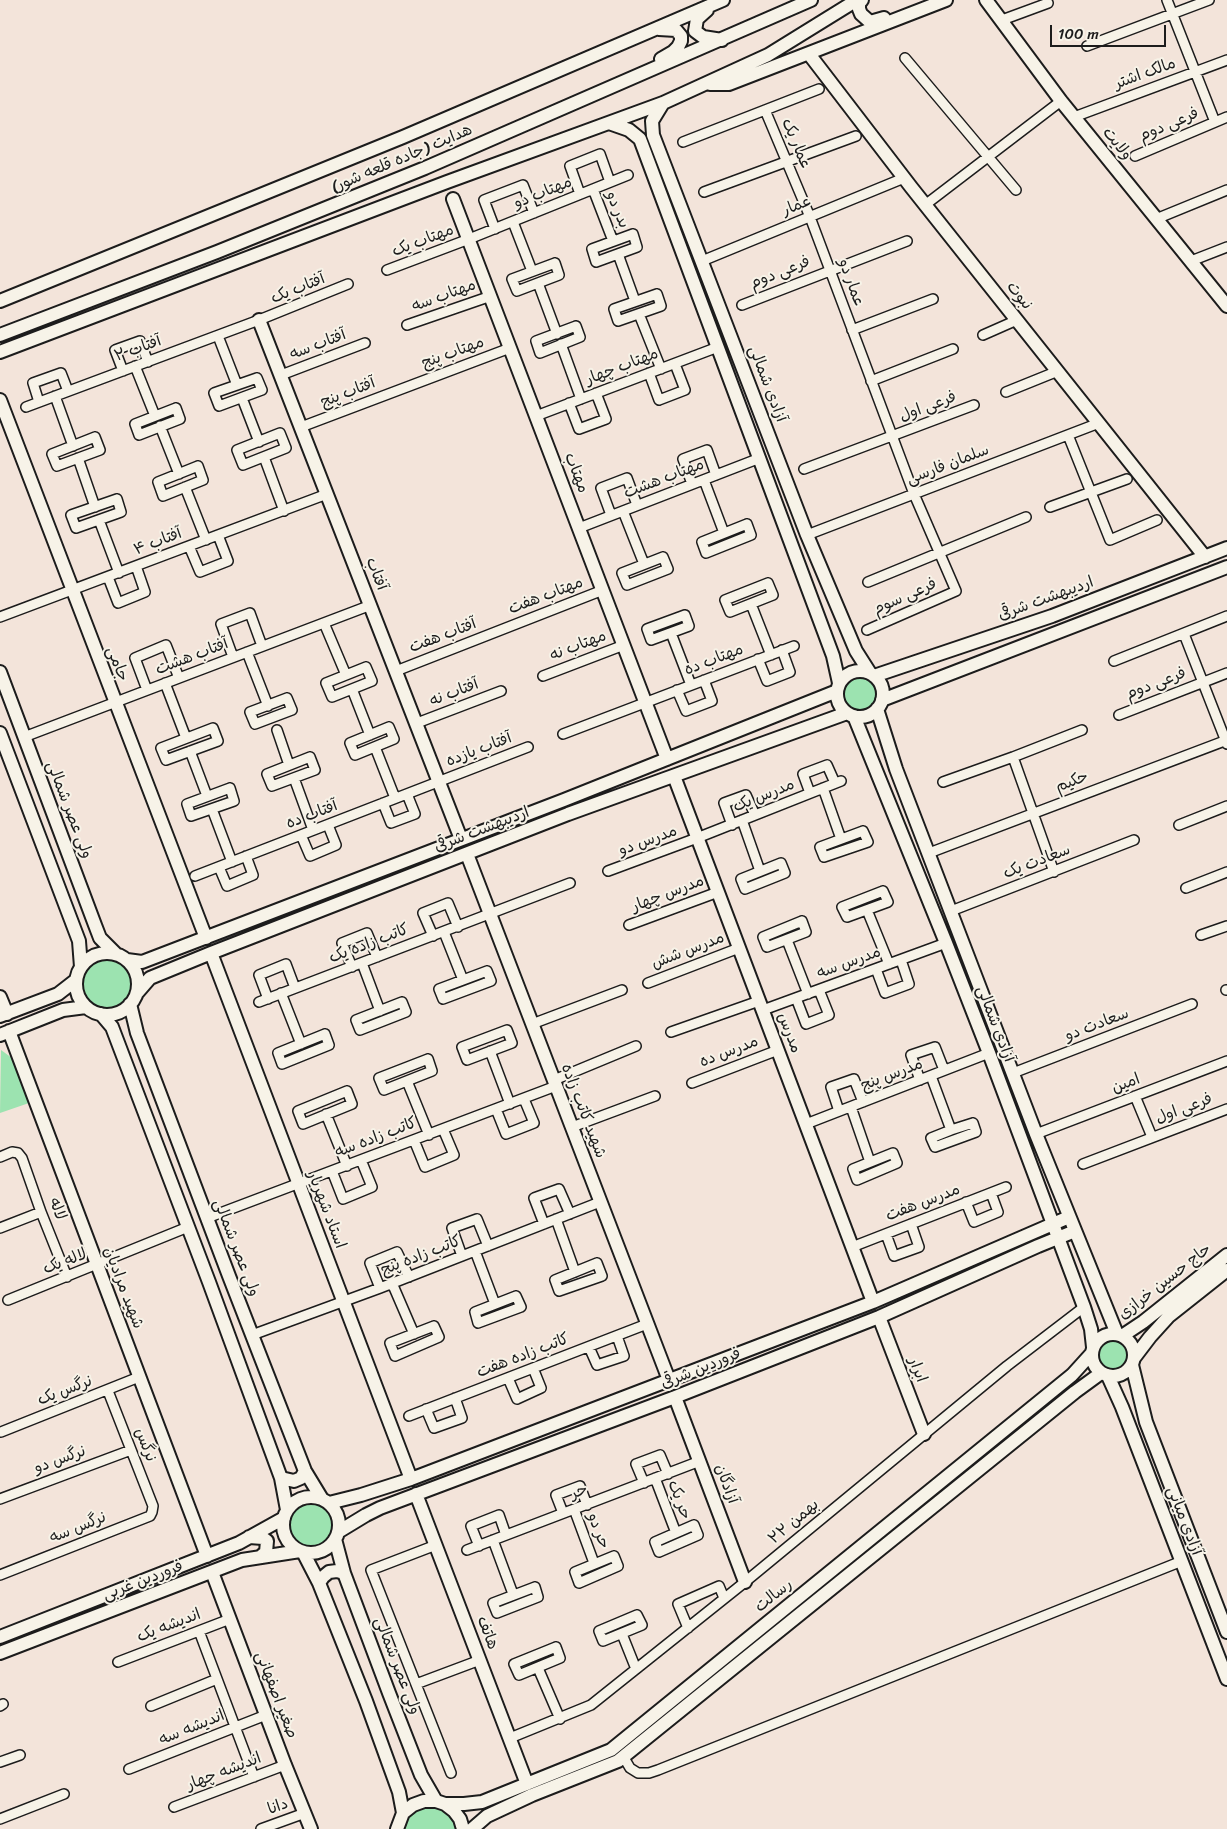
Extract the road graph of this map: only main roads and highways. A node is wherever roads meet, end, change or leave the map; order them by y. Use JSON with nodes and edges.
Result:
{"nodes":[{"id":1,"x":811,"y":0,"type":"edge"},
{"id":2,"x":857,"y":0,"type":"edge"},
{"id":3,"x":862,"y":0,"type":"edge"},
{"id":4,"x":942,"y":0,"type":"edge"},
{"id":5,"x":946,"y":0,"type":"edge"},
{"id":6,"x":986,"y":0,"type":"edge"},
{"id":7,"x":717,"y":2,"type":"edge"},
{"id":8,"x":651,"y":32,"type":"junction"},
{"id":9,"x":722,"y":40,"type":"junction"},
{"id":10,"x":810,"y":54,"type":"junction"},
{"id":11,"x":705,"y":84,"type":"junction"},
{"id":12,"x":602,"y":91,"type":"junction"},
{"id":13,"x":663,"y":103,"type":"junction"},
{"id":14,"x":609,"y":123,"type":"junction"},
{"id":15,"x":653,"y":135,"type":"junction"},
{"id":16,"x":640,"y":139,"type":"junction"},
{"id":17,"x":453,"y":199,"type":"dead end"},
{"id":18,"x":154,"y":276,"type":"junction"},
{"id":19,"x":0,"y":302,"type":"edge"},
{"id":20,"x":1227,"y":306,"type":"edge"},
{"id":21,"x":259,"y":320,"type":"road end"},
{"id":22,"x":52,"y":332,"type":"junction"},
{"id":23,"x":0,"y":335,"type":"edge"},
{"id":24,"x":0,"y":352,"type":"edge"},
{"id":25,"x":751,"y":388,"type":"junction"},
{"id":26,"x":736,"y":394,"type":"junction"},
{"id":27,"x":0,"y":400,"type":"edge"},
{"id":28,"x":1227,"y":548,"type":"edge"},
{"id":29,"x":1205,"y":557,"type":"junction"},
{"id":30,"x":1223,"y":568,"type":"edge"},
{"id":31,"x":1151,"y":578,"type":"junction"},
{"id":32,"x":1227,"y":581,"type":"edge"},
{"id":33,"x":1157,"y":593,"type":"junction"},
{"id":34,"x":0,"y":672,"type":"edge"},
{"id":35,"x":872,"y":675,"type":"junction"},
{"id":36,"x":838,"y":687,"type":"junction"},
{"id":37,"x":879,"y":704,"type":"junction"},
{"id":38,"x":850,"y":714,"type":"junction"},
{"id":39,"x":1,"y":741,"type":"edge"},
{"id":40,"x":667,"y":759,"type":"junction"},
{"id":41,"x":674,"y":776,"type":"junction"},
{"id":42,"x":581,"y":793,"type":"junction"},
{"id":43,"x":549,"y":805,"type":"junction"},
{"id":44,"x":582,"y":809,"type":"junction"},
{"id":45,"x":556,"y":819,"type":"junction"},
{"id":46,"x":461,"y":839,"type":"junction"},
{"id":47,"x":467,"y":854,"type":"junction"},
{"id":48,"x":95,"y":925,"type":"junction"},
{"id":49,"x":76,"y":932,"type":"junction"},
{"id":50,"x":206,"y":938,"type":"junction"},
{"id":51,"x":211,"y":953,"type":"junction"},
{"id":52,"x":122,"y":957,"type":"junction"},
{"id":53,"x":154,"y":958,"type":"junction"},
{"id":54,"x":81,"y":967,"type":"junction"},
{"id":55,"x":159,"y":974,"type":"junction"},
{"id":56,"x":76,"y":980,"type":"junction"},
{"id":57,"x":137,"y":993,"type":"junction"},
{"id":58,"x":54,"y":996,"type":"junction"},
{"id":59,"x":0,"y":997,"type":"edge"},
{"id":60,"x":130,"y":1004,"type":"junction"},
{"id":61,"x":86,"y":1007,"type":"junction"},
{"id":62,"x":55,"y":1014,"type":"junction"},
{"id":63,"x":101,"y":1014,"type":"junction"},
{"id":64,"x":3,"y":1015,"type":"edge"},
{"id":65,"x":4,"y":1033,"type":"edge"},
{"id":66,"x":137,"y":1033,"type":"junction"},
{"id":67,"x":116,"y":1039,"type":"junction"},
{"id":68,"x":1069,"y":1216,"type":"junction"},
{"id":69,"x":1052,"y":1224,"type":"junction"},
{"id":70,"x":1075,"y":1231,"type":"junction"},
{"id":71,"x":1058,"y":1238,"type":"junction"},
{"id":72,"x":1227,"y":1255,"type":"edge"},
{"id":73,"x":1227,"y":1270,"type":"edge"},
{"id":74,"x":873,"y":1302,"type":"junction"},
{"id":75,"x":879,"y":1318,"type":"junction"},
{"id":76,"x":1120,"y":1335,"type":"junction"},
{"id":77,"x":1092,"y":1350,"type":"junction"},
{"id":78,"x":1133,"y":1361,"type":"junction"},
{"id":79,"x":1104,"y":1375,"type":"junction"},
{"id":80,"x":668,"y":1380,"type":"junction"},
{"id":81,"x":675,"y":1397,"type":"junction"},
{"id":82,"x":924,"y":1434,"type":"road end"},
{"id":83,"x":305,"y":1470,"type":"junction"},
{"id":84,"x":281,"y":1478,"type":"junction"},
{"id":85,"x":411,"y":1479,"type":"junction"},
{"id":86,"x":416,"y":1494,"type":"junction"},
{"id":87,"x":361,"y":1495,"type":"junction"},
{"id":88,"x":326,"y":1501,"type":"junction"},
{"id":89,"x":286,"y":1514,"type":"junction"},
{"id":90,"x":366,"y":1515,"type":"junction"},
{"id":91,"x":337,"y":1536,"type":"junction"},
{"id":92,"x":249,"y":1538,"type":"junction"},
{"id":93,"x":302,"y":1551,"type":"junction"},
{"id":94,"x":207,"y":1556,"type":"junction"},
{"id":95,"x":260,"y":1556,"type":"junction"},
{"id":96,"x":212,"y":1572,"type":"junction"},
{"id":97,"x":344,"y":1573,"type":"junction"},
{"id":98,"x":745,"y":1582,"type":"road end"},
{"id":99,"x":319,"y":1583,"type":"junction"},
{"id":100,"x":38,"y":1622,"type":"junction"},
{"id":101,"x":1227,"y":1632,"type":"edge"},
{"id":102,"x":43,"y":1636,"type":"junction"},
{"id":103,"x":0,"y":1637,"type":"edge"},
{"id":104,"x":0,"y":1653,"type":"edge"},
{"id":105,"x":1227,"y":1679,"type":"edge"},
{"id":106,"x":527,"y":1784,"type":"junction"},
{"id":107,"x":441,"y":1803,"type":"junction"},
{"id":108,"x":397,"y":1823,"type":"edge"},
{"id":109,"x":312,"y":1829,"type":"edge"},
{"id":110,"x":463,"y":1829,"type":"edge"},
{"id":111,"x":472,"y":1829,"type":"edge"}],
"edges":[{"from":1,"to":9,"type":"main road","name":"هدایت (جاده قلعه شور)"},
{"from":2,"to":11,"type":"main road"},
{"from":3,"to":4,"type":"main road"},
{"from":5,"to":10,"type":"main road"},
{"from":6,"to":20,"type":"main road","name":"ولایت"},
{"from":7,"to":8,"type":"main road","name":"هدایت (جاده قلعه شور)"},
{"from":7,"to":9,"type":"main road"},
{"from":8,"to":12,"type":"main road"},
{"from":8,"to":19,"type":"main road","name":"هدایت (جاده قلعه شور)"},
{"from":9,"to":12,"type":"main road","name":"هدایت (جاده قلعه شور)"},
{"from":10,"to":11,"type":"main road"},
{"from":10,"to":29,"type":"main road","name":"نبوت"},
{"from":11,"to":13,"type":"main road"},
{"from":12,"to":18,"type":"main road","name":"هدایت (جاده قلعه شور)"},
{"from":13,"to":14,"type":"main road"},
{"from":13,"to":15,"type":"main road"},
{"from":14,"to":16,"type":"main road"},
{"from":14,"to":22,"type":"main road"},
{"from":15,"to":16,"type":"main road"},
{"from":15,"to":25,"type":"main road","name":"آزادی شمالی"},
{"from":16,"to":26,"type":"main road","name":"آزادی شمالی"},
{"from":17,"to":40,"type":"main road","name":"مهتاب"},
{"from":18,"to":22,"type":"main road"},
{"from":18,"to":23,"type":"main road","name":"هدایت (جاده قلعه شور)"},
{"from":21,"to":46,"type":"main road","name":"آفتاب"},
{"from":22,"to":24,"type":"main road"},
{"from":25,"to":26,"type":"main road"},
{"from":25,"to":35,"type":"main road","name":"آزادی شمالی"},
{"from":26,"to":36,"type":"main road","name":"آزادی شمالی"},
{"from":27,"to":50,"type":"main road","name":"جامی"},
{"from":28,"to":29,"type":"main road","name":"اردیبهشت شرقی"},
{"from":29,"to":31,"type":"main road","name":"اردیبهشت شرقی"},
{"from":30,"to":32,"type":"main road"},
{"from":30,"to":33,"type":"main road","name":"اردیبهشت شرقی"},
{"from":31,"to":33,"type":"main road"},
{"from":31,"to":35,"type":"main road","name":"اردیبهشت شرقی"},
{"from":33,"to":37,"type":"main road","name":"اردیبهشت شرقی"},
{"from":34,"to":48,"type":"main road","name":"ولی عصر شمالی"},
{"from":35,"to":36,"type":"main road"},
{"from":35,"to":37,"type":"main road"},
{"from":36,"to":38,"type":"main road"},
{"from":36,"to":40,"type":"main road","name":"اردیبهشت شرقی"},
{"from":37,"to":38,"type":"main road"},
{"from":37,"to":68,"type":"main road","name":"آزادی شمالی"},
{"from":38,"to":41,"type":"main road","name":"اردیبهشت شرقی"},
{"from":38,"to":69,"type":"main road","name":"آزادی شمالی"},
{"from":39,"to":49,"type":"main road"},
{"from":40,"to":42,"type":"main road","name":"اردیبهشت شرقی"},
{"from":41,"to":44,"type":"main road","name":"اردیبهشت شرقی"},
{"from":41,"to":74,"type":"main road","name":"مدرس"},
{"from":42,"to":43,"type":"main road","name":"اردیبهشت شرقی"},
{"from":42,"to":44,"type":"main road"},
{"from":43,"to":45,"type":"main road"},
{"from":43,"to":46,"type":"main road","name":"اردیبهشت شرقی"},
{"from":44,"to":45,"type":"main road","name":"اردیبهشت شرقی"},
{"from":45,"to":47,"type":"main road","name":"اردیبهشت شرقی"},
{"from":46,"to":50,"type":"main road","name":"اردیبهشت شرقی"},
{"from":47,"to":51,"type":"main road","name":"اردیبهشت شرقی"},
{"from":47,"to":80,"type":"main road","name":"شهید کاتب زاده"},
{"from":48,"to":49,"type":"main road"},
{"from":48,"to":52,"type":"main road","name":"ولی عصر شمالی"},
{"from":49,"to":54,"type":"main road"},
{"from":50,"to":53,"type":"main road","name":"اردیبهشت شرقی"},
{"from":51,"to":55,"type":"main road","name":"اردیبهشت شرقی"},
{"from":51,"to":85,"type":"main road","name":"استاد شهریار"},
{"from":52,"to":53,"type":"main road","name":"اردیبهشت شرقی"},
{"from":52,"to":54,"type":"main road"},
{"from":52,"to":57,"type":"main road"},
{"from":53,"to":55,"type":"main road"},
{"from":54,"to":56,"type":"main road"},
{"from":55,"to":57,"type":"main road","name":"اردیبهشت شرقی"},
{"from":56,"to":58,"type":"main road"},
{"from":56,"to":61,"type":"main road"},
{"from":57,"to":60,"type":"main road"},
{"from":58,"to":62,"type":"main road"},
{"from":58,"to":64,"type":"main road"},
{"from":59,"to":64,"type":"main road"},
{"from":60,"to":63,"type":"main road"},
{"from":60,"to":66,"type":"main road","name":"ولی عصر شمالی"},
{"from":61,"to":62,"type":"main road"},
{"from":61,"to":63,"type":"main road"},
{"from":62,"to":65,"type":"main road"},
{"from":63,"to":67,"type":"main road"},
{"from":65,"to":94,"type":"main road","name":"شهید مرادیان"},
{"from":66,"to":67,"type":"main road"},
{"from":66,"to":83,"type":"main road","name":"ولی عصر شمالی"},
{"from":67,"to":84,"type":"main road"},
{"from":68,"to":69,"type":"main road","name":"فروردین شرقی"},
{"from":68,"to":70,"type":"main road","name":"آزادی شمالی"},
{"from":69,"to":71,"type":"main road","name":"آزادی شمالی"},
{"from":69,"to":74,"type":"main road","name":"فروردین شرقی"},
{"from":70,"to":71,"type":"main road","name":"فروردین شرقی"},
{"from":70,"to":76,"type":"main road","name":"آزادی شمالی"},
{"from":71,"to":75,"type":"main road","name":"فروردین شرقی"},
{"from":71,"to":77,"type":"main road","name":"آزادی شمالی"},
{"from":72,"to":76,"type":"main road","name":"حاج حسین خرازی"},
{"from":73,"to":78,"type":"main road","name":"حاج حسین خرازی"},
{"from":74,"to":80,"type":"main road","name":"فروردین شرقی"},
{"from":75,"to":81,"type":"main road","name":"فروردین شرقی"},
{"from":75,"to":82,"type":"main road","name":"ابرار"},
{"from":76,"to":77,"type":"main road"},
{"from":76,"to":78,"type":"main road"},
{"from":77,"to":79,"type":"main road"},
{"from":77,"to":106,"type":"main road","name":"رسالت"},
{"from":78,"to":79,"type":"main road"},
{"from":78,"to":101,"type":"main road","name":"آزادی میانی"},
{"from":79,"to":105,"type":"main road","name":"آزادی میانی"},
{"from":79,"to":111,"type":"main road","name":"رسالت"},
{"from":80,"to":85,"type":"main road","name":"فروردین شرقی"},
{"from":81,"to":86,"type":"main road","name":"فروردین شرقی"},
{"from":81,"to":98,"type":"main road","name":"آزادگان"},
{"from":83,"to":84,"type":"main road"},
{"from":83,"to":88,"type":"main road","name":"ولی عصر شمالی"},
{"from":84,"to":89,"type":"main road"},
{"from":85,"to":87,"type":"main road","name":"فروردین شرقی"},
{"from":86,"to":90,"type":"main road","name":"فروردین شرقی"},
{"from":86,"to":106,"type":"main road","name":"هاتف"},
{"from":87,"to":88,"type":"main road","name":"فروردین شرقی"},
{"from":87,"to":90,"type":"main road"},
{"from":88,"to":89,"type":"main road"},
{"from":88,"to":91,"type":"main road"},
{"from":89,"to":92,"type":"main road","name":"فروردین غربی"},
{"from":89,"to":93,"type":"main road"},
{"from":90,"to":91,"type":"main road","name":"فروردین شرقی"},
{"from":91,"to":93,"type":"main road"},
{"from":91,"to":97,"type":"main road","name":"ولی عصر شمالی"},
{"from":92,"to":94,"type":"main road","name":"فروردین غربی"},
{"from":92,"to":95,"type":"main road"},
{"from":93,"to":95,"type":"main road","name":"فروردین غربی"},
{"from":93,"to":99,"type":"main road"},
{"from":94,"to":100,"type":"main road","name":"فروردین غربی"},
{"from":95,"to":96,"type":"main road","name":"فروردین غربی"},
{"from":96,"to":102,"type":"main road","name":"فروردین غربی"},
{"from":96,"to":109,"type":"main road","name":"صغیر اصفهانی"},
{"from":97,"to":99,"type":"main road"},
{"from":97,"to":107,"type":"main road","name":"ولی عصر شمالی"},
{"from":99,"to":108,"type":"main road"},
{"from":100,"to":102,"type":"main road"},
{"from":100,"to":103,"type":"main road","name":"فروردین غربی"},
{"from":102,"to":104,"type":"main road","name":"فروردین غربی"},
{"from":106,"to":107,"type":"main road","name":"رسالت"},
{"from":107,"to":108,"type":"main road","name":"رسالت"},
{"from":107,"to":110,"type":"main road","name":"ولی عصر شمالی"}]}
